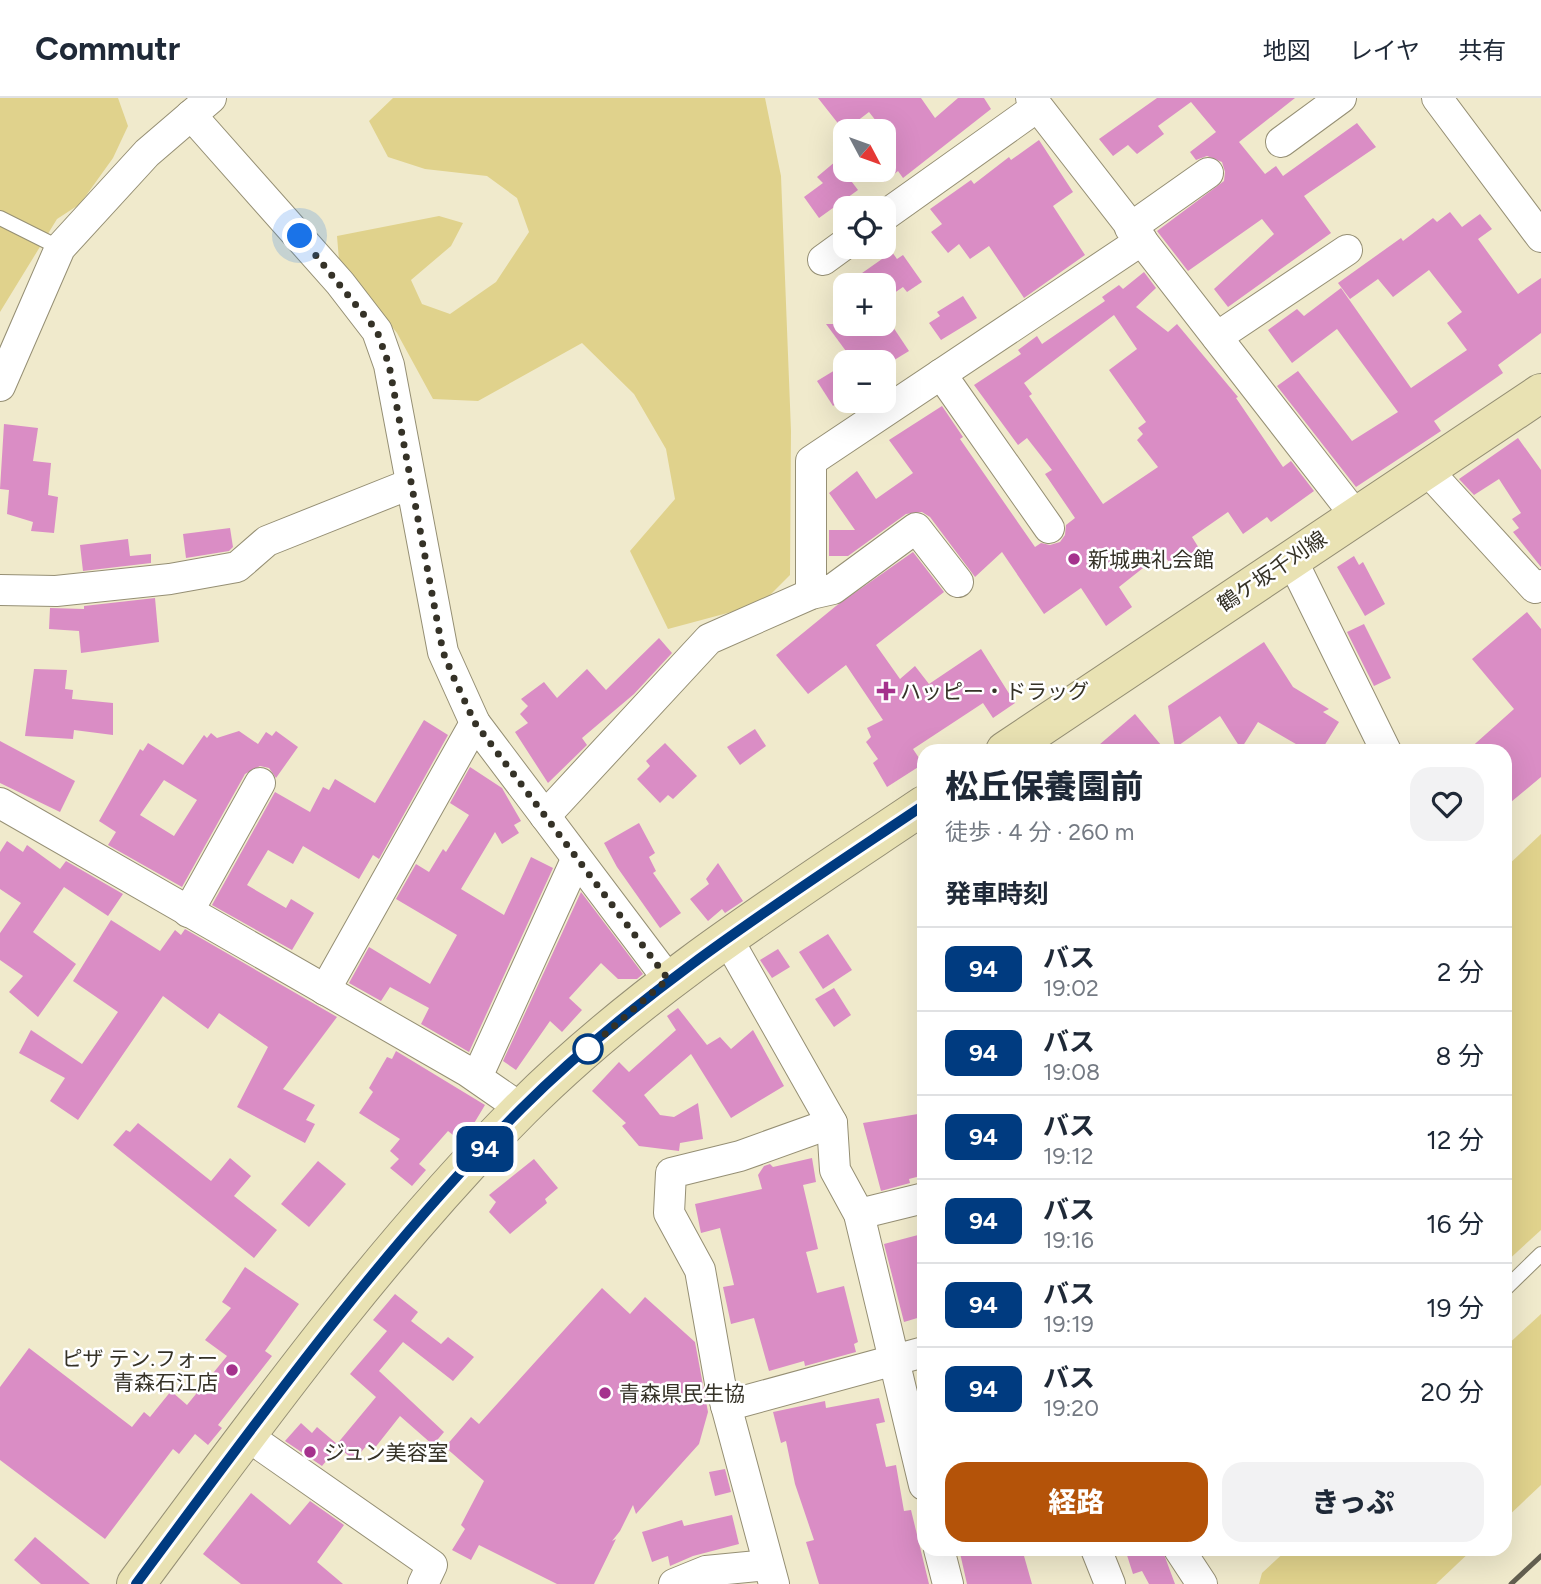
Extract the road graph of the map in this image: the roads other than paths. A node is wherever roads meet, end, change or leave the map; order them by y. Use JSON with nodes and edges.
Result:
{"nodes":[{"id":1,"x":1341,"y":98,"type":"edge"},
{"id":2,"x":1437,"y":98,"type":"edge"},
{"id":3,"x":1034,"y":102,"type":"edge"},
{"id":4,"x":195,"y":104,"type":"edge"},
{"id":5,"x":1281,"y":142,"type":"dead end"},
{"id":6,"x":1208,"y":173,"type":"dead end"},
{"id":7,"x":896,"y":207,"type":"edge"},
{"id":8,"x":0,"y":218,"type":"edge"},
{"id":9,"x":1136,"y":234,"type":"junction"},
{"id":10,"x":1541,"y":237,"type":"edge"},
{"id":11,"x":60,"y":248,"type":"junction"},
{"id":12,"x":1347,"y":250,"type":"dead end"},
{"id":13,"x":1217,"y":337,"type":"junction"},
{"id":14,"x":941,"y":374,"type":"junction"},
{"id":15,"x":0,"y":386,"type":"edge"},
{"id":16,"x":1541,"y":393,"type":"edge"},
{"id":17,"x":1427,"y":470,"type":"junction"},
{"id":18,"x":410,"y":484,"type":"junction"},
{"id":19,"x":1355,"y":515,"type":"junction"},
{"id":20,"x":1049,"y":528,"type":"dead end"},
{"id":21,"x":1291,"y":558,"type":"junction"},
{"id":22,"x":958,"y":582,"type":"dead end"},
{"id":23,"x":1541,"y":585,"type":"edge"},
{"id":24,"x":0,"y":590,"type":"edge"},
{"id":25,"x":811,"y":594,"type":"junction"},
{"id":26,"x":475,"y":723,"type":"junction"},
{"id":27,"x":1015,"y":744,"type":"edge"},
{"id":28,"x":1383,"y":744,"type":"edge"},
{"id":29,"x":261,"y":783,"type":"dead end"},
{"id":30,"x":0,"y":803,"type":"edge"},
{"id":31,"x":917,"y":810,"type":"edge"},
{"id":32,"x":545,"y":816,"type":"junction"},
{"id":33,"x":576,"y":860,"type":"junction"},
{"id":34,"x":188,"y":912,"type":"junction"},
{"id":35,"x":727,"y":937,"type":"junction"},
{"id":36,"x":668,"y":979,"type":"junction"},
{"id":37,"x":325,"y":990,"type":"junction"},
{"id":38,"x":477,"y":1077,"type":"junction"},
{"id":39,"x":522,"y":1108,"type":"junction"},
{"id":40,"x":832,"y":1123,"type":"junction"},
{"id":41,"x":917,"y":1200,"type":"edge"},
{"id":42,"x":859,"y":1214,"type":"junction"},
{"id":43,"x":1541,"y":1254,"type":"edge"},
{"id":44,"x":1512,"y":1282,"type":"edge"},
{"id":45,"x":917,"y":1354,"type":"edge"},
{"id":46,"x":895,"y":1359,"type":"junction"},
{"id":47,"x":726,"y":1406,"type":"junction"},
{"id":48,"x":246,"y":1435,"type":"junction"},
{"id":49,"x":917,"y":1455,"type":"edge"},
{"id":50,"x":941,"y":1556,"type":"edge"},
{"id":51,"x":1099,"y":1556,"type":"edge"},
{"id":52,"x":1184,"y":1556,"type":"edge"},
{"id":53,"x":771,"y":1575,"type":"edge"},
{"id":54,"x":136,"y":1584,"type":"edge"},
{"id":55,"x":423,"y":1584,"type":"edge"},
{"id":56,"x":674,"y":1584,"type":"edge"},
{"id":57,"x":948,"y":1584,"type":"edge"},
{"id":58,"x":1110,"y":1584,"type":"edge"},
{"id":59,"x":1202,"y":1584,"type":"edge"}],
"edges":[{"from":1,"to":5,"type":"street"},
{"from":2,"to":10,"type":"street"},
{"from":3,"to":7,"type":"street"},
{"from":3,"to":9,"type":"street"},
{"from":4,"to":11,"type":"street"},
{"from":4,"to":18,"type":"street"},
{"from":6,"to":9,"type":"street"},
{"from":8,"to":11,"type":"lane"},
{"from":9,"to":13,"type":"street"},
{"from":9,"to":14,"type":"street"},
{"from":11,"to":15,"type":"street"},
{"from":12,"to":13,"type":"street"},
{"from":13,"to":19,"type":"street"},
{"from":14,"to":20,"type":"street"},
{"from":14,"to":25,"type":"street"},
{"from":16,"to":17,"type":"main road","name":"鶴ケ坂千刈線"},
{"from":17,"to":19,"type":"main road","name":"鶴ケ坂千刈線"},
{"from":17,"to":23,"type":"street"},
{"from":18,"to":24,"type":"street"},
{"from":18,"to":26,"type":"street"},
{"from":19,"to":21,"type":"main road","name":"鶴ケ坂千刈線"},
{"from":21,"to":27,"type":"main road","name":"鶴ケ坂千刈線"},
{"from":21,"to":28,"type":"street"},
{"from":22,"to":25,"type":"street"},
{"from":25,"to":32,"type":"street"},
{"from":26,"to":32,"type":"street"},
{"from":26,"to":37,"type":"street"},
{"from":29,"to":34,"type":"street"},
{"from":30,"to":34,"type":"street"},
{"from":31,"to":35,"type":"main road"},
{"from":32,"to":33,"type":"street"},
{"from":33,"to":36,"type":"street"},
{"from":33,"to":38,"type":"street"},
{"from":34,"to":37,"type":"street"},
{"from":35,"to":36,"type":"main road"},
{"from":35,"to":40,"type":"street"},
{"from":36,"to":39,"type":"main road"},
{"from":37,"to":38,"type":"street"},
{"from":38,"to":39,"type":"street"},
{"from":39,"to":48,"type":"main road"},
{"from":40,"to":42,"type":"street"},
{"from":40,"to":47,"type":"street"},
{"from":41,"to":42,"type":"street"},
{"from":42,"to":46,"type":"street"},
{"from":43,"to":44,"type":"lane"},
{"from":45,"to":46,"type":"street"},
{"from":46,"to":47,"type":"street"},
{"from":46,"to":49,"type":"street"},
{"from":47,"to":53,"type":"street"},
{"from":48,"to":54,"type":"main road"},
{"from":48,"to":55,"type":"street"},
{"from":50,"to":57,"type":"street"},
{"from":51,"to":58,"type":"street"},
{"from":52,"to":59,"type":"street"},
{"from":53,"to":56,"type":"street"}]}
